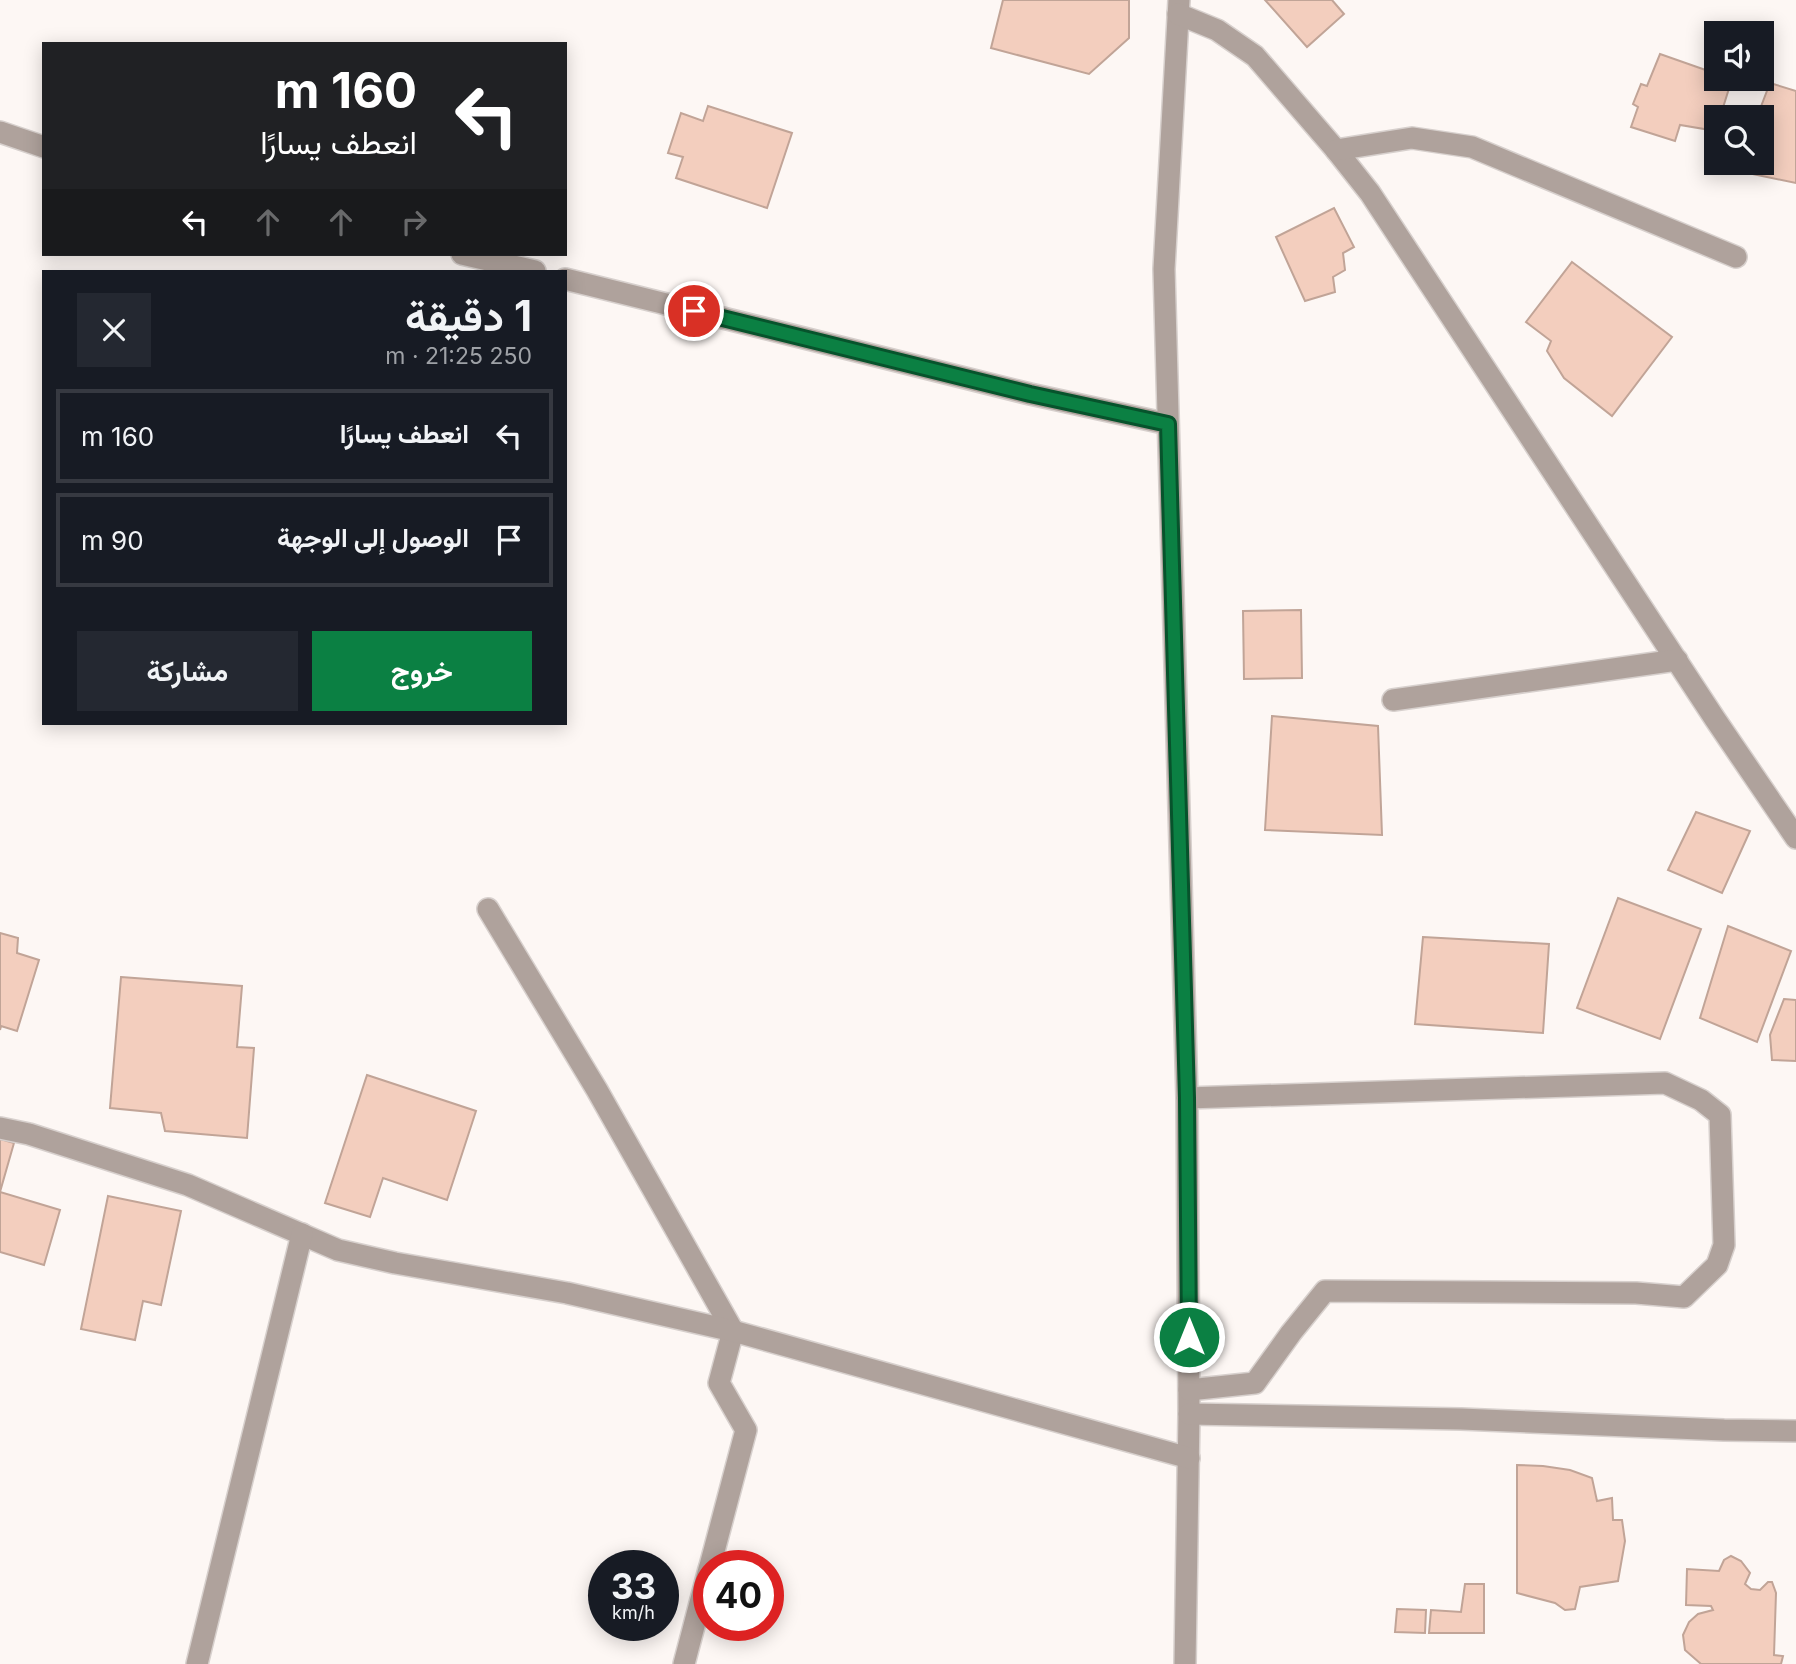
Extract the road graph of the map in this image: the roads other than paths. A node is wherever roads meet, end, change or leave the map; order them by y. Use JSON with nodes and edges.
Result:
{"nodes":[{"id":1,"x":1178,"y":7,"type":"edge"},
{"id":2,"x":0,"y":132,"type":"edge"},
{"id":3,"x":42,"y":146,"type":"edge"},
{"id":4,"x":1336,"y":150,"type":"junction"},
{"id":5,"x":471,"y":256,"type":"edge"},
{"id":6,"x":1736,"y":257,"type":"dead end"},
{"id":7,"x":531,"y":270,"type":"edge"},
{"id":8,"x":567,"y":279,"type":"edge"},
{"id":9,"x":1168,"y":424,"type":"junction"},
{"id":10,"x":1677,"y":660,"type":"junction"},
{"id":11,"x":1393,"y":700,"type":"dead end"},
{"id":12,"x":1796,"y":838,"type":"edge"},
{"id":13,"x":488,"y":909,"type":"dead end"},
{"id":14,"x":1187,"y":1098,"type":"junction"},
{"id":15,"x":0,"y":1128,"type":"edge"},
{"id":16,"x":302,"y":1234,"type":"junction"},
{"id":17,"x":733,"y":1331,"type":"junction"},
{"id":18,"x":1189,"y":1390,"type":"junction"},
{"id":19,"x":1189,"y":1414,"type":"junction"},
{"id":20,"x":1796,"y":1431,"type":"edge"},
{"id":21,"x":1189,"y":1458,"type":"junction"},
{"id":22,"x":714,"y":1550,"type":"edge"},
{"id":23,"x":693,"y":1629,"type":"edge"},
{"id":24,"x":197,"y":1664,"type":"edge"},
{"id":25,"x":684,"y":1664,"type":"edge"},
{"id":26,"x":1185,"y":1664,"type":"edge"}],
"edges":[{"from":1,"to":4,"type":"street"},
{"from":1,"to":9,"type":"street"},
{"from":2,"to":3,"type":"street"},
{"from":4,"to":6,"type":"street"},
{"from":4,"to":10,"type":"street"},
{"from":5,"to":7,"type":"street"},
{"from":8,"to":9,"type":"street"},
{"from":9,"to":14,"type":"street"},
{"from":10,"to":11,"type":"street"},
{"from":10,"to":12,"type":"street"},
{"from":13,"to":17,"type":"street"},
{"from":14,"to":18,"type":"street"},
{"from":14,"to":18,"type":"street"},
{"from":15,"to":16,"type":"street"},
{"from":16,"to":17,"type":"street"},
{"from":16,"to":24,"type":"street"},
{"from":17,"to":21,"type":"street"},
{"from":17,"to":22,"type":"street"},
{"from":18,"to":19,"type":"street"},
{"from":19,"to":20,"type":"street"},
{"from":19,"to":21,"type":"street"},
{"from":21,"to":26,"type":"street"},
{"from":23,"to":25,"type":"street"}]}
